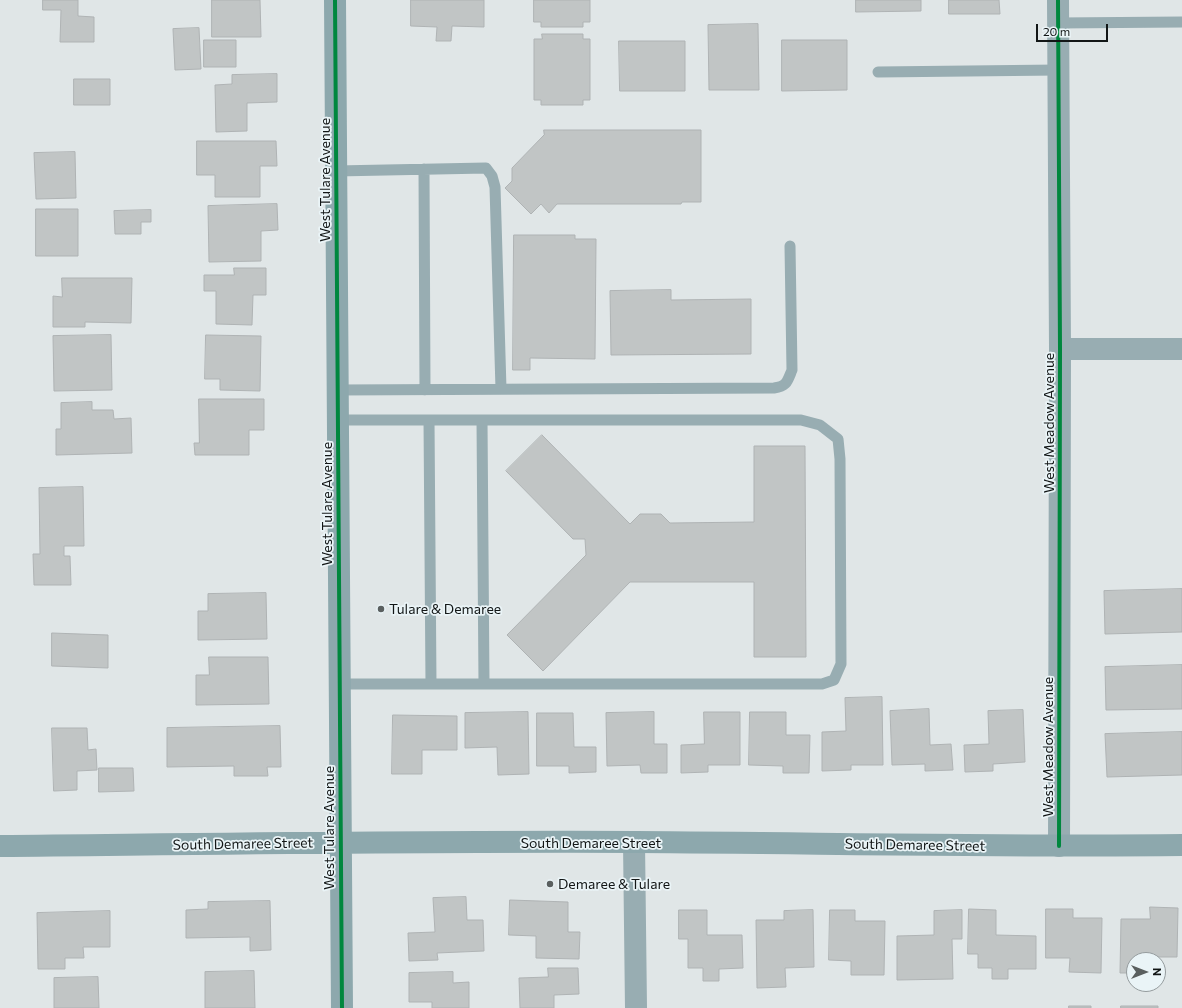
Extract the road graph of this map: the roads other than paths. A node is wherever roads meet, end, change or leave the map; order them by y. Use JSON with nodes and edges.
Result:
{"nodes":[{"id":1,"x":336,"y":0,"type":"edge"},
{"id":2,"x":1058,"y":0,"type":"edge"},
{"id":3,"x":1182,"y":22,"type":"edge"},
{"id":4,"x":1058,"y":23,"type":"junction"},
{"id":5,"x":1058,"y":70,"type":"junction"},
{"id":6,"x":878,"y":72,"type":"dead end"},
{"id":7,"x":424,"y":169,"type":"junction"},
{"id":8,"x":336,"y":171,"type":"junction"},
{"id":9,"x":790,"y":246,"type":"dead end"},
{"id":10,"x":1060,"y":349,"type":"junction"},
{"id":11,"x":1182,"y":349,"type":"edge"},
{"id":12,"x":501,"y":389,"type":"junction"},
{"id":13,"x":338,"y":390,"type":"junction"},
{"id":14,"x":425,"y":390,"type":"junction"},
{"id":15,"x":338,"y":420,"type":"junction"},
{"id":16,"x":429,"y":420,"type":"junction"},
{"id":17,"x":482,"y":420,"type":"junction"},
{"id":18,"x":339,"y":684,"type":"junction"},
{"id":19,"x":431,"y":684,"type":"junction"},
{"id":20,"x":484,"y":684,"type":"junction"},
{"id":21,"x":634,"y":842,"type":"junction"},
{"id":22,"x":340,"y":843,"type":"junction"},
{"id":23,"x":1182,"y":845,"type":"edge"},
{"id":24,"x":0,"y":846,"type":"edge"},
{"id":25,"x":1059,"y":846,"type":"junction"},
{"id":26,"x":342,"y":1008,"type":"edge"},
{"id":27,"x":636,"y":1008,"type":"edge"}],
"edges":[{"from":1,"to":8,"type":"main road","name":"West Tulare Avenue"},
{"from":2,"to":4,"type":"street","name":"West Meadow Avenue"},
{"from":3,"to":4,"type":"lane"},
{"from":4,"to":5,"type":"street","name":"West Meadow Avenue"},
{"from":5,"to":6,"type":"lane"},
{"from":5,"to":10,"type":"street","name":"West Meadow Avenue"},
{"from":7,"to":8,"type":"lane"},
{"from":7,"to":12,"type":"lane"},
{"from":7,"to":14,"type":"lane"},
{"from":8,"to":13,"type":"main road","name":"West Tulare Avenue"},
{"from":9,"to":12,"type":"lane"},
{"from":10,"to":11,"type":"street"},
{"from":10,"to":25,"type":"street","name":"West Meadow Avenue"},
{"from":12,"to":14,"type":"lane"},
{"from":13,"to":14,"type":"lane"},
{"from":13,"to":15,"type":"main road","name":"West Tulare Avenue"},
{"from":15,"to":16,"type":"lane"},
{"from":15,"to":18,"type":"main road","name":"West Tulare Avenue"},
{"from":16,"to":17,"type":"lane"},
{"from":16,"to":19,"type":"lane"},
{"from":17,"to":20,"type":"lane"},
{"from":17,"to":20,"type":"lane"},
{"from":18,"to":19,"type":"lane"},
{"from":18,"to":22,"type":"main road","name":"West Tulare Avenue"},
{"from":19,"to":20,"type":"lane"},
{"from":21,"to":22,"type":"main road","name":"South Demaree Street"},
{"from":21,"to":25,"type":"main road","name":"South Demaree Street"},
{"from":21,"to":27,"type":"street"},
{"from":22,"to":24,"type":"main road","name":"South Demaree Street"},
{"from":22,"to":26,"type":"main road","name":"West Tulare Avenue"},
{"from":23,"to":25,"type":"main road","name":"South Demaree Street"}]}
